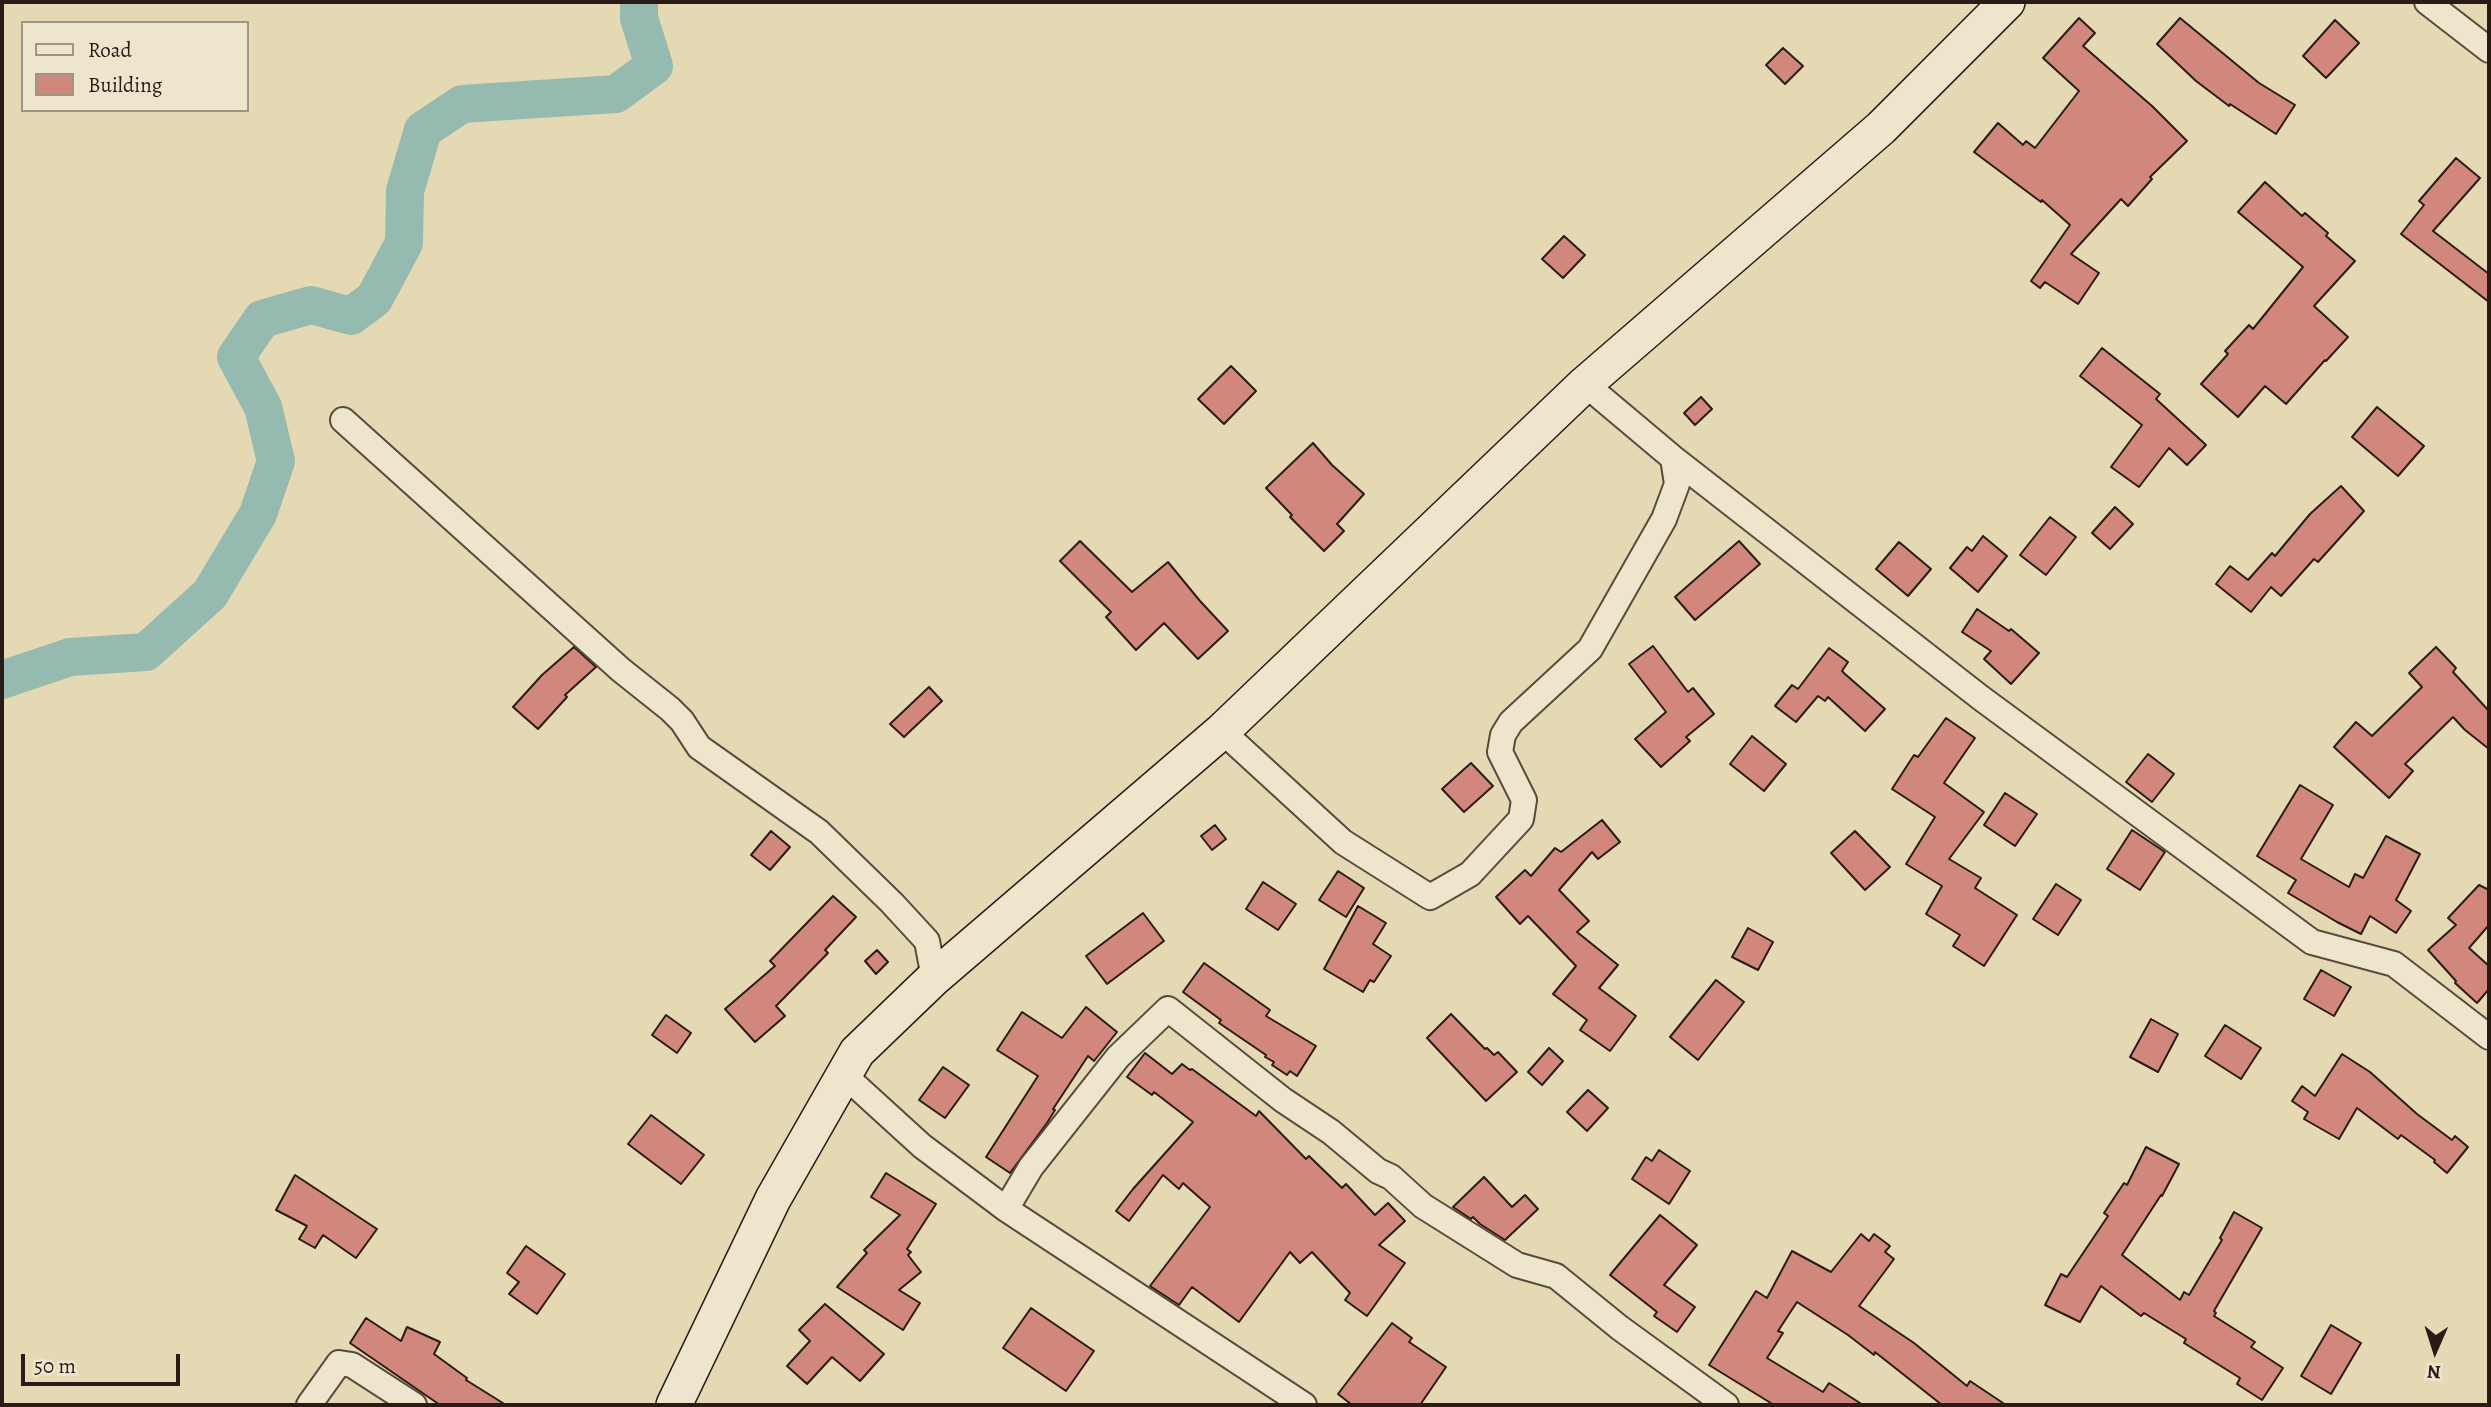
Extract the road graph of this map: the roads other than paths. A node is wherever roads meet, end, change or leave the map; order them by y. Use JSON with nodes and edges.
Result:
{"nodes":[{"id":1,"x":2007,"y":2,"type":"edge"},
{"id":2,"x":2427,"y":2,"type":"edge"},
{"id":3,"x":2489,"y":50,"type":"edge"},
{"id":4,"x":1586,"y":383,"type":"junction"},
{"id":5,"x":344,"y":420,"type":"dead end"},
{"id":6,"x":1673,"y":458,"type":"junction"},
{"id":7,"x":1222,"y":731,"type":"junction"},
{"id":8,"x":934,"y":978,"type":"junction"},
{"id":9,"x":2489,"y":1037,"type":"edge"},
{"id":10,"x":843,"y":1074,"type":"junction"},
{"id":11,"x":1006,"y":1209,"type":"junction"},
{"id":12,"x":309,"y":1405,"type":"edge"},
{"id":13,"x":414,"y":1405,"type":"edge"},
{"id":14,"x":674,"y":1405,"type":"edge"},
{"id":15,"x":1304,"y":1405,"type":"edge"},
{"id":16,"x":1726,"y":1405,"type":"edge"}],
"edges":[{"from":1,"to":4,"type":"main road"},
{"from":2,"to":3,"type":"street"},
{"from":4,"to":6,"type":"street"},
{"from":4,"to":7,"type":"main road"},
{"from":5,"to":8,"type":"street"},
{"from":6,"to":7,"type":"street"},
{"from":6,"to":9,"type":"street"},
{"from":7,"to":8,"type":"main road"},
{"from":8,"to":10,"type":"main road"},
{"from":10,"to":11,"type":"street"},
{"from":10,"to":14,"type":"main road"},
{"from":11,"to":15,"type":"street"},
{"from":11,"to":16,"type":"street"},
{"from":12,"to":13,"type":"street"}]}
